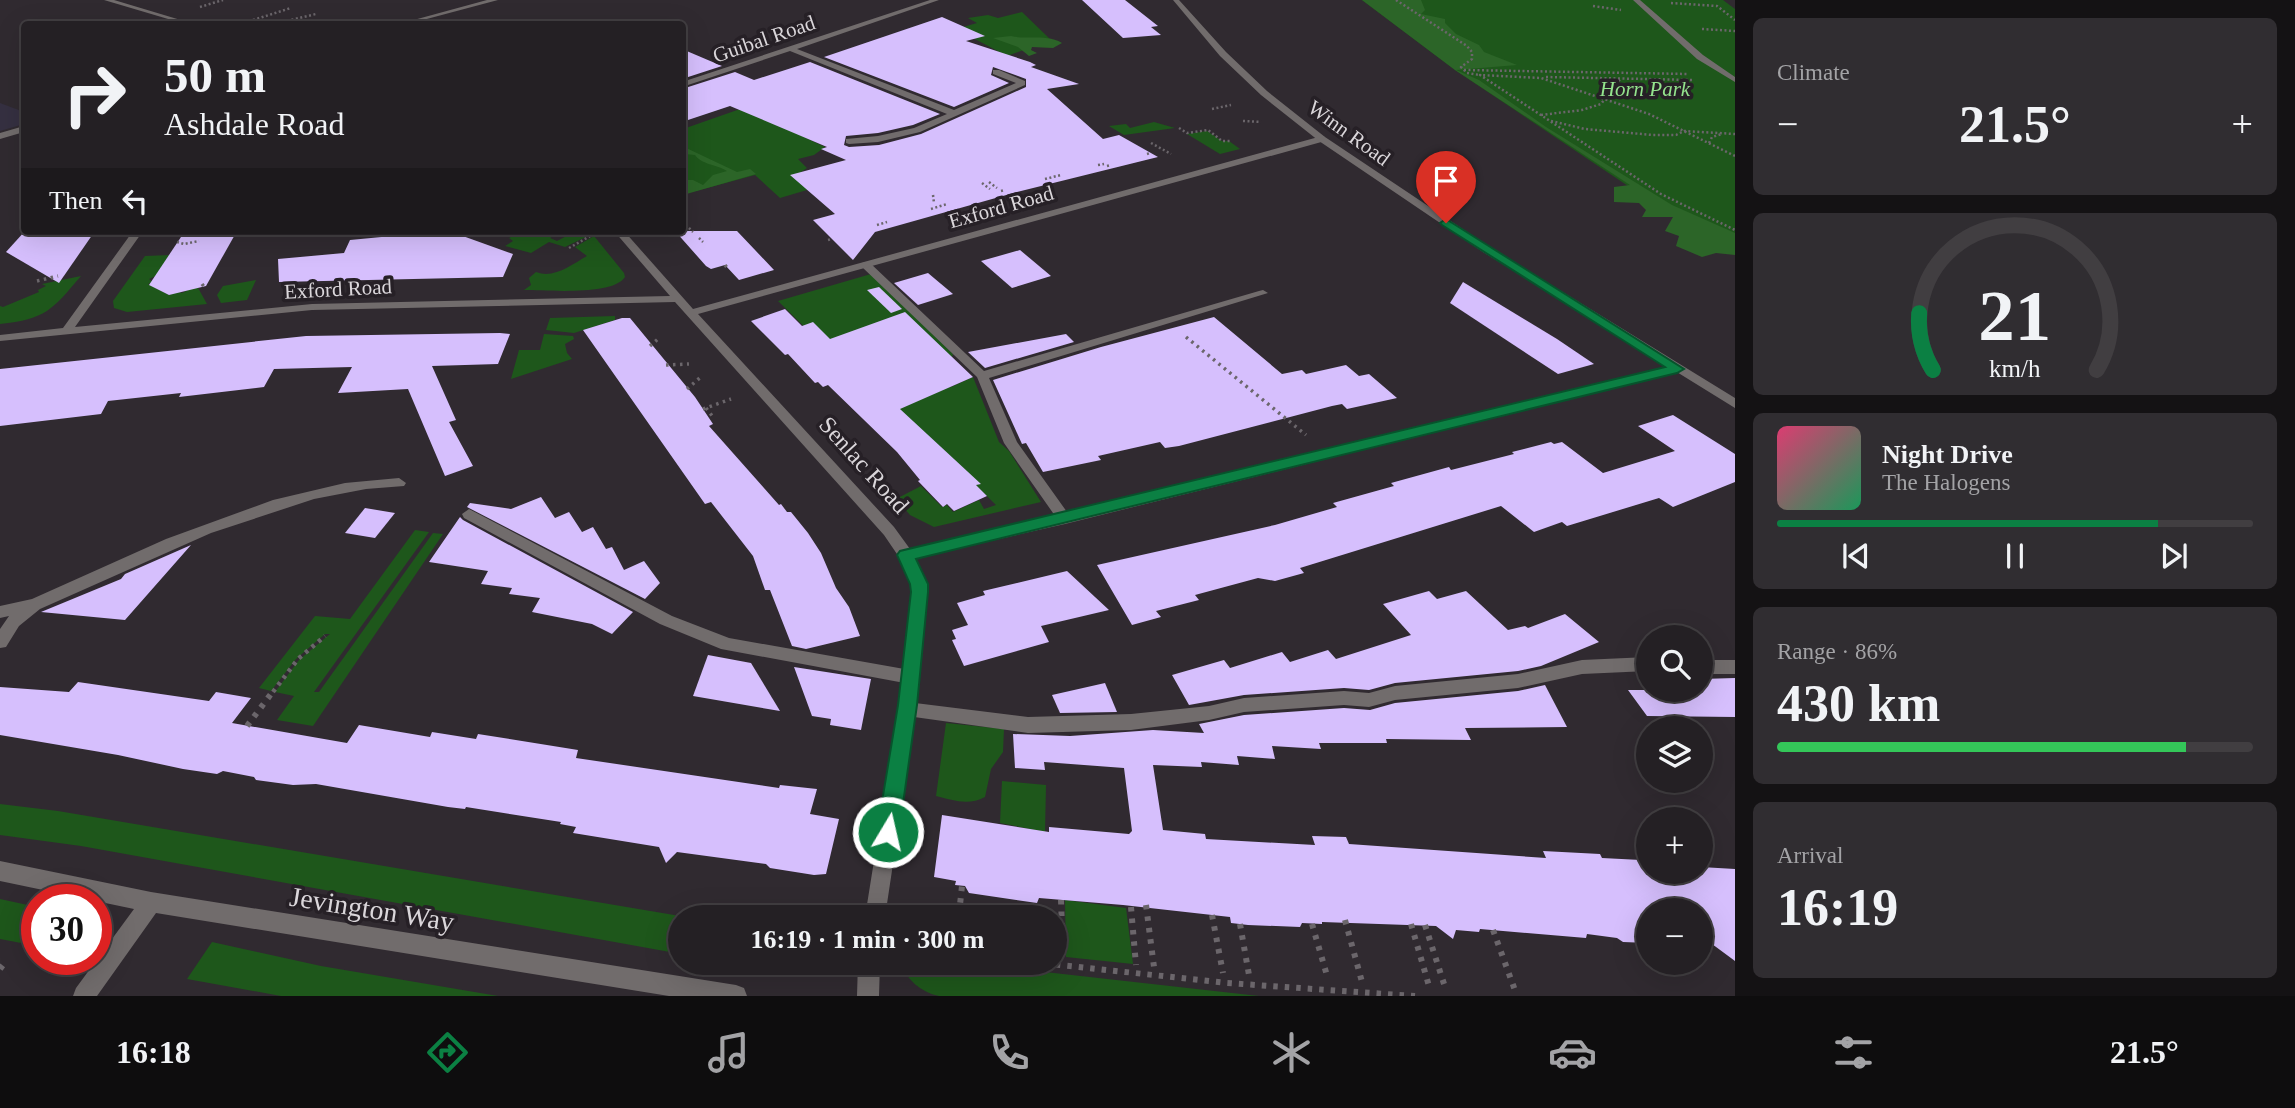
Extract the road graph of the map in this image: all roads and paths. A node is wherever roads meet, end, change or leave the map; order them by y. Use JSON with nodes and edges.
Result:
{"nodes":[{"id":1,"x":107,"y":0,"type":"edge"},
{"id":2,"x":223,"y":0,"type":"edge"},
{"id":3,"x":495,"y":0,"type":"edge"},
{"id":4,"x":936,"y":0,"type":"edge"},
{"id":5,"x":1176,"y":0,"type":"edge"},
{"id":6,"x":1396,"y":0,"type":"edge"},
{"id":7,"x":1636,"y":0,"type":"edge"},
{"id":8,"x":195,"y":8,"type":"dead end"},
{"id":9,"x":291,"y":8,"type":"dead end"},
{"id":10,"x":316,"y":14,"type":"dead end"},
{"id":11,"x":1735,"y":20,"type":"edge"},
{"id":12,"x":180,"y":21,"type":"edge"},
{"id":13,"x":254,"y":21,"type":"edge"},
{"id":14,"x":287,"y":21,"type":"edge"},
{"id":15,"x":414,"y":21,"type":"edge"},
{"id":16,"x":790,"y":49,"type":"junction"},
{"id":17,"x":1464,"y":70,"type":"junction"},
{"id":18,"x":996,"y":72,"type":"dead end"},
{"id":19,"x":1723,"y":72,"type":"junction"},
{"id":20,"x":1480,"y":75,"type":"junction"},
{"id":21,"x":1541,"y":78,"type":"junction"},
{"id":22,"x":1621,"y":78,"type":"junction"},
{"id":23,"x":1697,"y":80,"type":"dead end"},
{"id":24,"x":1735,"y":80,"type":"edge"},
{"id":25,"x":686,"y":84,"type":"edge"},
{"id":26,"x":1606,"y":99,"type":"junction"},
{"id":27,"x":1231,"y":105,"type":"dead end"},
{"id":28,"x":1212,"y":109,"type":"dead end"},
{"id":29,"x":953,"y":113,"type":"junction"},
{"id":30,"x":1540,"y":116,"type":"junction"},
{"id":31,"x":1546,"y":120,"type":"junction"},
{"id":32,"x":1243,"y":121,"type":"dead end"},
{"id":33,"x":1262,"y":122,"type":"dead end"},
{"id":34,"x":1179,"y":128,"type":"dead end"},
{"id":35,"x":21,"y":130,"type":"edge"},
{"id":36,"x":1684,"y":131,"type":"junction"},
{"id":37,"x":1724,"y":133,"type":"junction"},
{"id":38,"x":1735,"y":134,"type":"edge"},
{"id":39,"x":0,"y":136,"type":"edge"},
{"id":40,"x":1322,"y":139,"type":"junction"},
{"id":41,"x":849,"y":141,"type":"dead end"},
{"id":42,"x":1230,"y":141,"type":"dead end"},
{"id":43,"x":1151,"y":143,"type":"dead end"},
{"id":44,"x":1709,"y":144,"type":"junction"},
{"id":45,"x":1171,"y":154,"type":"dead end"},
{"id":46,"x":1735,"y":156,"type":"edge"},
{"id":47,"x":1098,"y":165,"type":"dead end"},
{"id":48,"x":1107,"y":165,"type":"dead end"},
{"id":49,"x":1061,"y":176,"type":"dead end"},
{"id":50,"x":1045,"y":179,"type":"dead end"},
{"id":51,"x":989,"y":182,"type":"dead end"},
{"id":52,"x":982,"y":184,"type":"dead end"},
{"id":53,"x":997,"y":188,"type":"dead end"},
{"id":54,"x":991,"y":191,"type":"dead end"},
{"id":55,"x":933,"y":195,"type":"dead end"},
{"id":56,"x":934,"y":204,"type":"dead end"},
{"id":57,"x":947,"y":204,"type":"dead end"},
{"id":58,"x":930,"y":209,"type":"dead end"},
{"id":59,"x":887,"y":222,"type":"dead end"},
{"id":60,"x":877,"y":225,"type":"dead end"},
{"id":61,"x":1735,"y":230,"type":"edge"},
{"id":62,"x":135,"y":235,"type":"edge"},
{"id":63,"x":593,"y":235,"type":"dead end"},
{"id":64,"x":622,"y":235,"type":"edge"},
{"id":65,"x":699,"y":238,"type":"dead end"},
{"id":66,"x":199,"y":241,"type":"dead end"},
{"id":67,"x":177,"y":242,"type":"dead end"},
{"id":68,"x":704,"y":242,"type":"dead end"},
{"id":69,"x":569,"y":248,"type":"dead end"},
{"id":70,"x":866,"y":265,"type":"junction"},
{"id":71,"x":58,"y":276,"type":"dead end"},
{"id":72,"x":37,"y":281,"type":"dead end"},
{"id":73,"x":1263,"y":293,"type":"dead end"},
{"id":74,"x":678,"y":299,"type":"junction"},
{"id":75,"x":690,"y":313,"type":"junction"},
{"id":76,"x":1167,"y":322,"type":"junction"},
{"id":77,"x":66,"y":332,"type":"junction"},
{"id":78,"x":0,"y":338,"type":"edge"},
{"id":79,"x":658,"y":339,"type":"dead end"},
{"id":80,"x":650,"y":346,"type":"dead end"},
{"id":81,"x":689,"y":364,"type":"dead end"},
{"id":82,"x":666,"y":365,"type":"dead end"},
{"id":83,"x":1677,"y":369,"type":"junction"},
{"id":84,"x":702,"y":376,"type":"dead end"},
{"id":85,"x":982,"y":376,"type":"junction"},
{"id":86,"x":687,"y":388,"type":"dead end"},
{"id":87,"x":730,"y":399,"type":"dead end"},
{"id":88,"x":1735,"y":404,"type":"edge"},
{"id":89,"x":713,"y":417,"type":"dead end"},
{"id":90,"x":1315,"y":442,"type":"dead end"},
{"id":91,"x":399,"y":483,"type":"dead end"},
{"id":92,"x":469,"y":514,"type":"dead end"},
{"id":93,"x":1065,"y":519,"type":"junction"},
{"id":94,"x":906,"y":555,"type":"junction"},
{"id":95,"x":4,"y":615,"type":"edge"},
{"id":96,"x":325,"y":636,"type":"dead end"},
{"id":97,"x":0,"y":642,"type":"edge"},
{"id":98,"x":1636,"y":665,"type":"edge"},
{"id":99,"x":1713,"y":667,"type":"edge"},
{"id":100,"x":1735,"y":667,"type":"edge"},
{"id":101,"x":910,"y":677,"type":"junction"},
{"id":102,"x":907,"y":709,"type":"junction"},
{"id":103,"x":247,"y":726,"type":"dead end"},
{"id":104,"x":0,"y":871,"type":"edge"},
{"id":105,"x":962,"y":886,"type":"dead end"},
{"id":106,"x":1060,"y":900,"type":"dead end"},
{"id":107,"x":151,"y":902,"type":"junction"},
{"id":108,"x":877,"y":905,"type":"edge"},
{"id":109,"x":960,"y":905,"type":"edge"},
{"id":110,"x":1060,"y":905,"type":"edge"},
{"id":111,"x":1146,"y":905,"type":"dead end"},
{"id":112,"x":1131,"y":907,"type":"dead end"},
{"id":113,"x":1212,"y":915,"type":"dead end"},
{"id":114,"x":1345,"y":920,"type":"dead end"},
{"id":115,"x":1240,"y":924,"type":"dead end"},
{"id":116,"x":1312,"y":924,"type":"dead end"},
{"id":117,"x":1411,"y":924,"type":"dead end"},
{"id":118,"x":1424,"y":925,"type":"dead end"},
{"id":119,"x":1493,"y":930,"type":"dead end"},
{"id":120,"x":6,"y":961,"type":"dead end"},
{"id":121,"x":1136,"y":965,"type":"dead end"},
{"id":122,"x":1067,"y":966,"type":"edge"},
{"id":123,"x":1154,"y":967,"type":"dead end"},
{"id":124,"x":0,"y":969,"type":"edge"},
{"id":125,"x":1223,"y":973,"type":"dead end"},
{"id":126,"x":869,"y":975,"type":"edge"},
{"id":127,"x":1250,"y":975,"type":"dead end"},
{"id":128,"x":1328,"y":979,"type":"dead end"},
{"id":129,"x":1362,"y":982,"type":"dead end"},
{"id":130,"x":1429,"y":986,"type":"dead end"},
{"id":131,"x":1445,"y":987,"type":"dead end"},
{"id":132,"x":1516,"y":993,"type":"dead end"},
{"id":133,"x":84,"y":996,"type":"edge"},
{"id":134,"x":736,"y":996,"type":"edge"},
{"id":135,"x":868,"y":996,"type":"edge"},
{"id":136,"x":1415,"y":996,"type":"edge"}],
"edges":[{"from":1,"to":12,"type":"street"},
{"from":2,"to":8,"type":"path"},
{"from":3,"to":15,"type":"street"},
{"from":4,"to":16,"type":"street","name":"Guibal Road"},
{"from":5,"to":40,"type":"street","name":"Winn Road"},
{"from":6,"to":17,"type":"path"},
{"from":7,"to":11,"type":"path"},
{"from":7,"to":19,"type":"street"},
{"from":9,"to":13,"type":"path"},
{"from":10,"to":14,"type":"path"},
{"from":16,"to":25,"type":"street","name":"Guibal Road"},
{"from":16,"to":29,"type":"street"},
{"from":17,"to":19,"type":"path"},
{"from":17,"to":20,"type":"path"},
{"from":18,"to":29,"type":"street"},
{"from":19,"to":24,"type":"street"},
{"from":20,"to":21,"type":"path"},
{"from":20,"to":30,"type":"path"},
{"from":21,"to":22,"type":"path"},
{"from":21,"to":26,"type":"path"},
{"from":22,"to":23,"type":"path"},
{"from":22,"to":26,"type":"path"},
{"from":26,"to":30,"type":"path"},
{"from":26,"to":36,"type":"path"},
{"from":27,"to":28,"type":"path"},
{"from":29,"to":41,"type":"street"},
{"from":30,"to":31,"type":"path"},
{"from":31,"to":36,"type":"path"},
{"from":31,"to":61,"type":"path"},
{"from":32,"to":33,"type":"path"},
{"from":34,"to":42,"type":"path"},
{"from":35,"to":39,"type":"street"},
{"from":36,"to":37,"type":"path"},
{"from":36,"to":44,"type":"path"},
{"from":37,"to":38,"type":"path"},
{"from":37,"to":44,"type":"path"},
{"from":40,"to":70,"type":"street","name":"Exford Road"},
{"from":40,"to":83,"type":"street","name":"Winn Road"},
{"from":43,"to":45,"type":"path"},
{"from":44,"to":46,"type":"path"},
{"from":47,"to":48,"type":"path"},
{"from":49,"to":50,"type":"path"},
{"from":51,"to":53,"type":"path"},
{"from":52,"to":54,"type":"path"},
{"from":55,"to":56,"type":"path"},
{"from":57,"to":58,"type":"path"},
{"from":59,"to":60,"type":"path"},
{"from":62,"to":77,"type":"street"},
{"from":63,"to":69,"type":"path"},
{"from":64,"to":74,"type":"street","name":"Senlac Road"},
{"from":65,"to":68,"type":"path"},
{"from":66,"to":67,"type":"path"},
{"from":70,"to":75,"type":"street","name":"Exford Road"},
{"from":70,"to":85,"type":"street"},
{"from":71,"to":72,"type":"path"},
{"from":73,"to":76,"type":"street"},
{"from":74,"to":75,"type":"street","name":"Senlac Road"},
{"from":74,"to":77,"type":"street","name":"Exford Road"},
{"from":75,"to":94,"type":"street","name":"Senlac Road"},
{"from":76,"to":85,"type":"street"},
{"from":76,"to":90,"type":"path"},
{"from":77,"to":78,"type":"street","name":"Exford Road"},
{"from":79,"to":80,"type":"path"},
{"from":81,"to":82,"type":"path"},
{"from":83,"to":88,"type":"street","name":"Winn Road"},
{"from":83,"to":93,"type":"street"},
{"from":84,"to":86,"type":"path"},
{"from":85,"to":93,"type":"street"},
{"from":87,"to":89,"type":"path"},
{"from":91,"to":95,"type":"street"},
{"from":92,"to":101,"type":"street"},
{"from":93,"to":94,"type":"street"},
{"from":94,"to":101,"type":"street","name":"Senlac Road"},
{"from":95,"to":97,"type":"street"},
{"from":96,"to":103,"type":"path"},
{"from":98,"to":102,"type":"street"},
{"from":99,"to":100,"type":"street"},
{"from":101,"to":102,"type":"street","name":"Senlac Road"},
{"from":102,"to":108,"type":"street","name":"Senlac Road"},
{"from":104,"to":107,"type":"street","name":"Jevington Way"},
{"from":105,"to":109,"type":"path"},
{"from":106,"to":110,"type":"path"},
{"from":107,"to":133,"type":"street"},
{"from":107,"to":134,"type":"street","name":"Jevington Way"},
{"from":111,"to":123,"type":"path"},
{"from":112,"to":121,"type":"path"},
{"from":113,"to":125,"type":"path"},
{"from":114,"to":129,"type":"path"},
{"from":115,"to":127,"type":"path"},
{"from":116,"to":128,"type":"path"},
{"from":117,"to":130,"type":"path"},
{"from":118,"to":131,"type":"path"},
{"from":119,"to":132,"type":"path"},
{"from":120,"to":124,"type":"path"},
{"from":122,"to":136,"type":"path"},
{"from":126,"to":135,"type":"street"}]}
